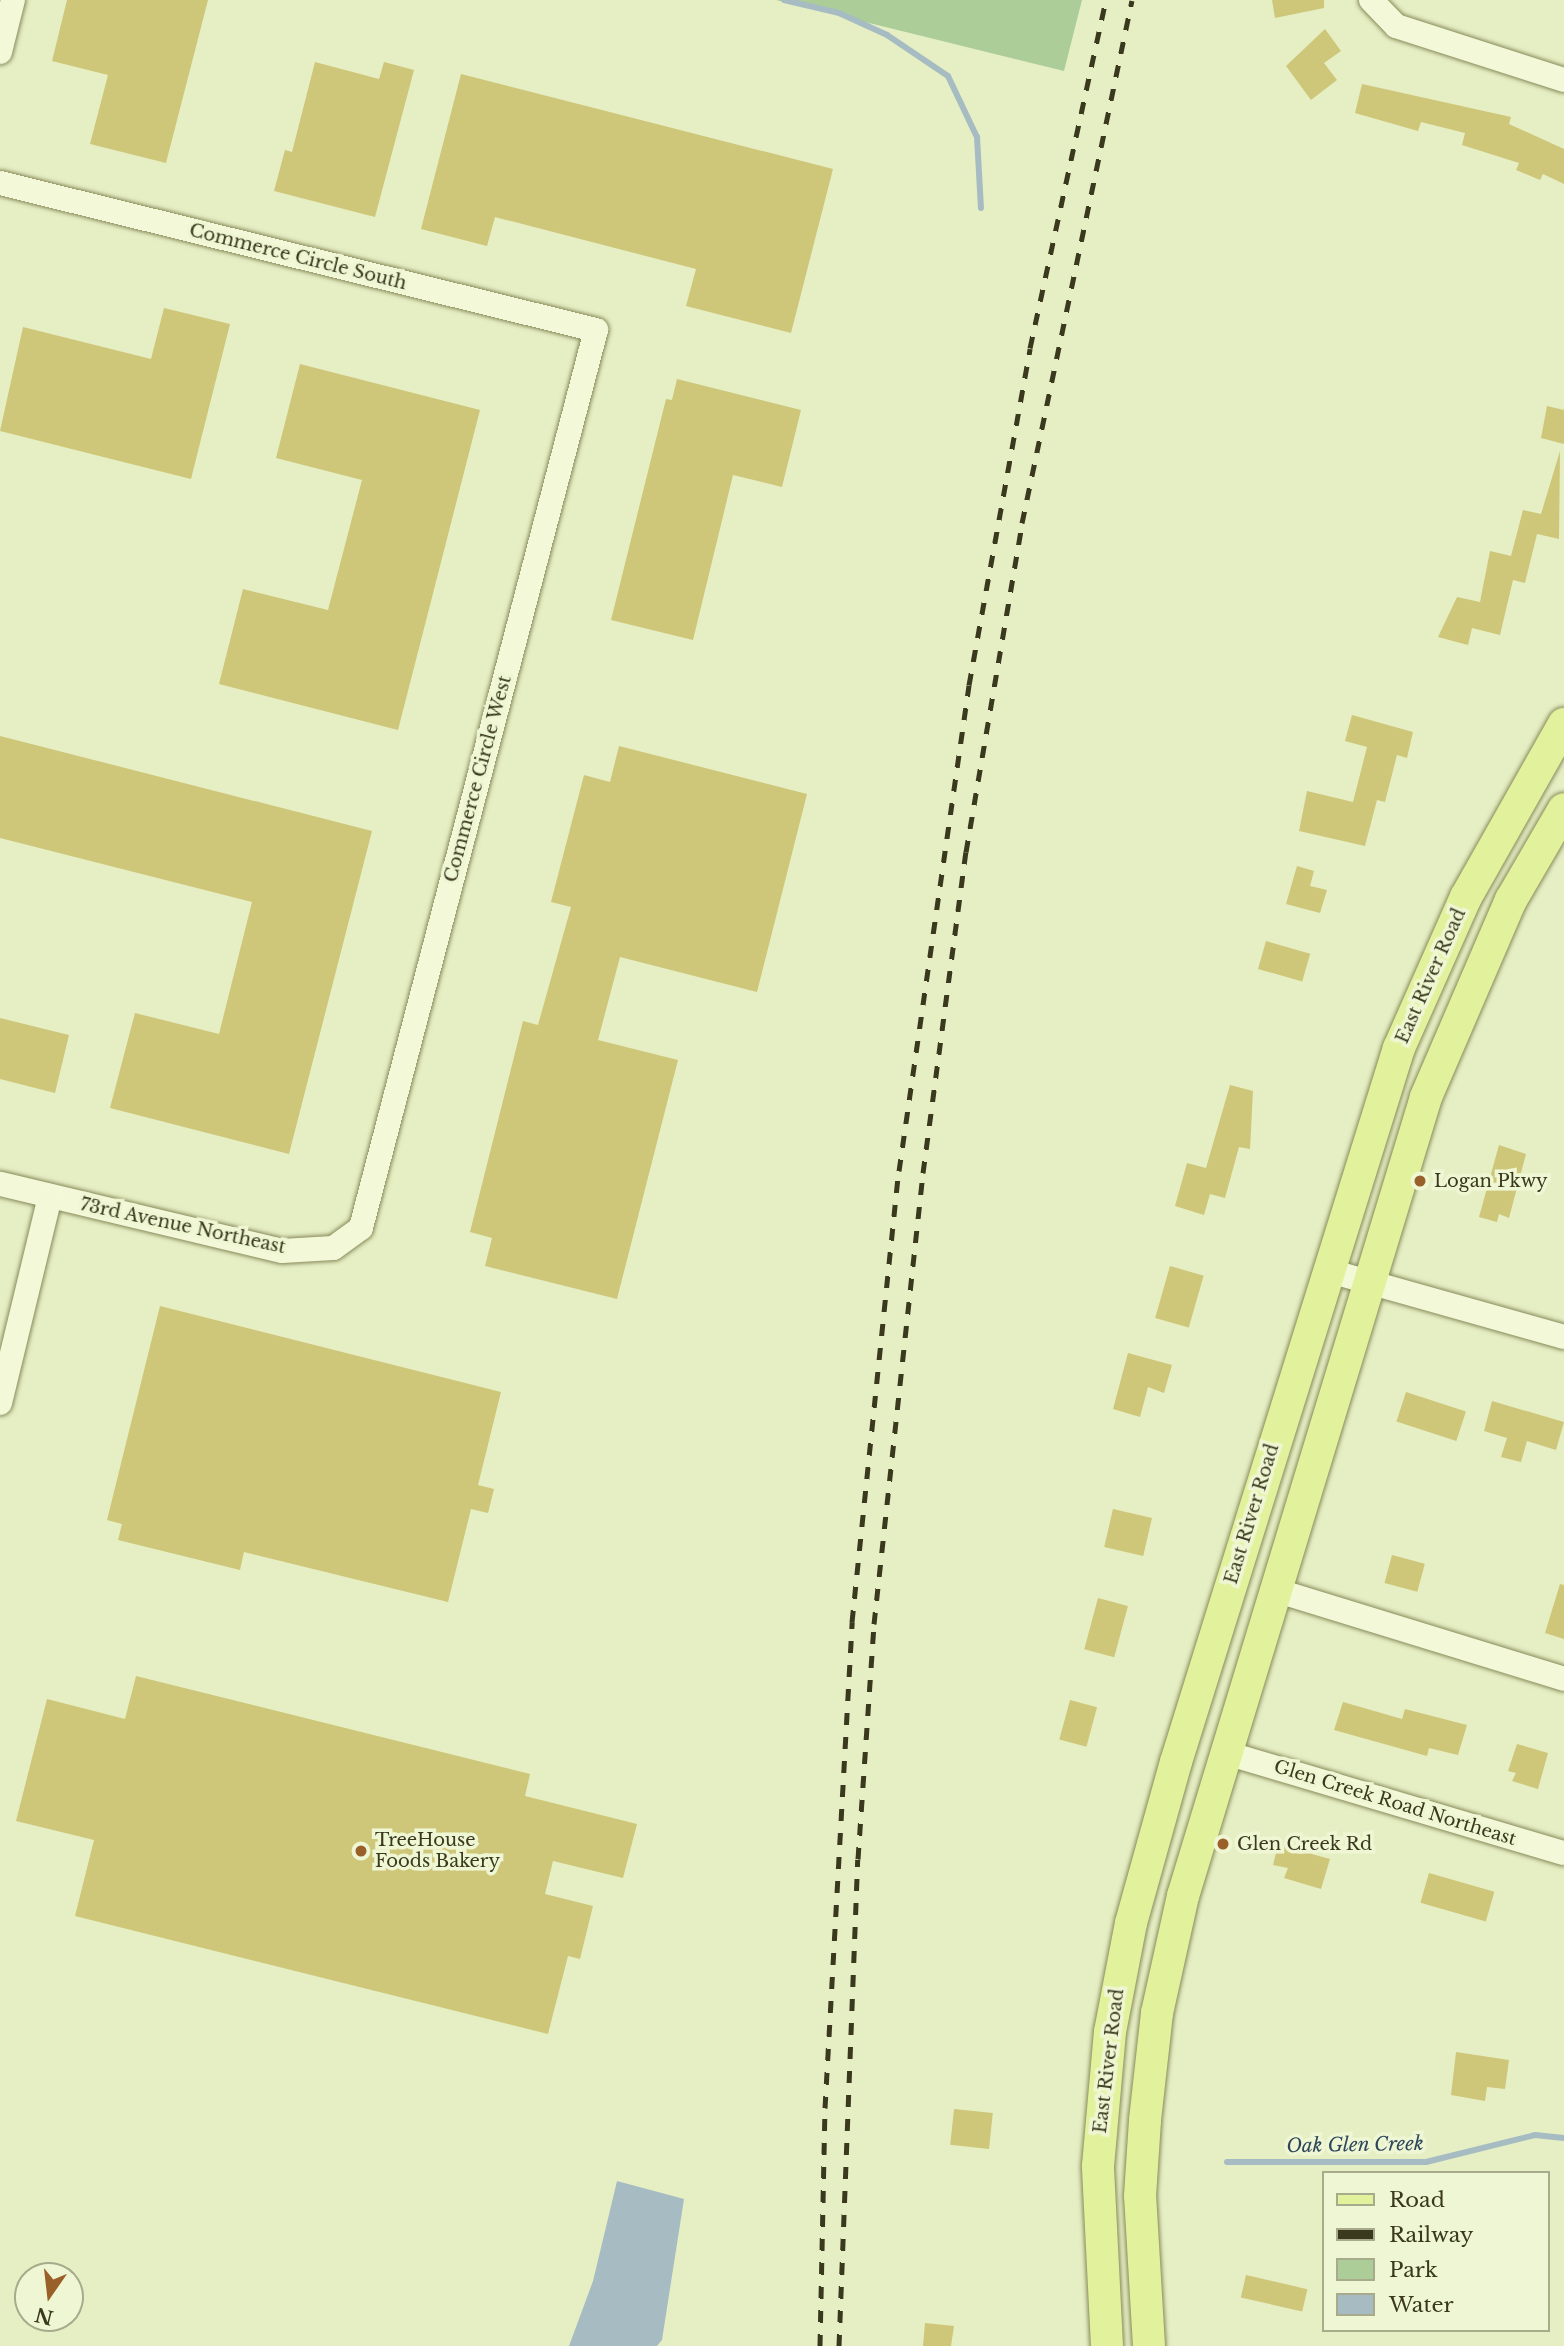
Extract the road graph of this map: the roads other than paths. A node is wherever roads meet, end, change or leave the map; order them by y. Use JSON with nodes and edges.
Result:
{"nodes":[{"id":1,"x":13,"y":0,"type":"edge"},
{"id":2,"x":1371,"y":0,"type":"edge"},
{"id":3,"x":0,"y":52,"type":"edge"},
{"id":4,"x":1564,"y":80,"type":"edge"},
{"id":5,"x":0,"y":183,"type":"edge"},
{"id":6,"x":596,"y":330,"type":"joint"},
{"id":7,"x":1564,"y":724,"type":"edge"},
{"id":8,"x":1564,"y":809,"type":"edge"},
{"id":9,"x":0,"y":1184,"type":"edge"},
{"id":10,"x":50,"y":1196,"type":"junction"},
{"id":11,"x":361,"y":1228,"type":"joint"},
{"id":12,"x":1326,"y":1270,"type":"junction"},
{"id":13,"x":1368,"y":1282,"type":"junction"},
{"id":14,"x":1564,"y":1337,"type":"edge"},
{"id":15,"x":0,"y":1403,"type":"edge"},
{"id":16,"x":1275,"y":1590,"type":"junction"},
{"id":17,"x":1564,"y":1679,"type":"edge"},
{"id":18,"x":1226,"y":1753,"type":"junction"},
{"id":19,"x":1564,"y":1853,"type":"edge"},
{"id":20,"x":1107,"y":2346,"type":"edge"},
{"id":21,"x":1149,"y":2346,"type":"edge"}],
"edges":[{"from":1,"to":3,"type":"street"},
{"from":2,"to":4,"type":"street"},
{"from":5,"to":6,"type":"street","name":"Commerce Circle South"},
{"from":6,"to":11,"type":"street","name":"Commerce Circle West"},
{"from":7,"to":12,"type":"main road","name":"East River Road"},
{"from":8,"to":13,"type":"main road"},
{"from":9,"to":10,"type":"street","name":"73rd Avenue Northeast"},
{"from":10,"to":11,"type":"street","name":"73rd Avenue Northeast"},
{"from":10,"to":15,"type":"street"},
{"from":12,"to":13,"type":"street"},
{"from":12,"to":20,"type":"main road","name":"East River Road"},
{"from":13,"to":14,"type":"street"},
{"from":13,"to":16,"type":"main road"},
{"from":16,"to":17,"type":"street"},
{"from":16,"to":18,"type":"main road"},
{"from":18,"to":19,"type":"street","name":"Glen Creek Road Northeast"},
{"from":18,"to":21,"type":"main road"}]}
